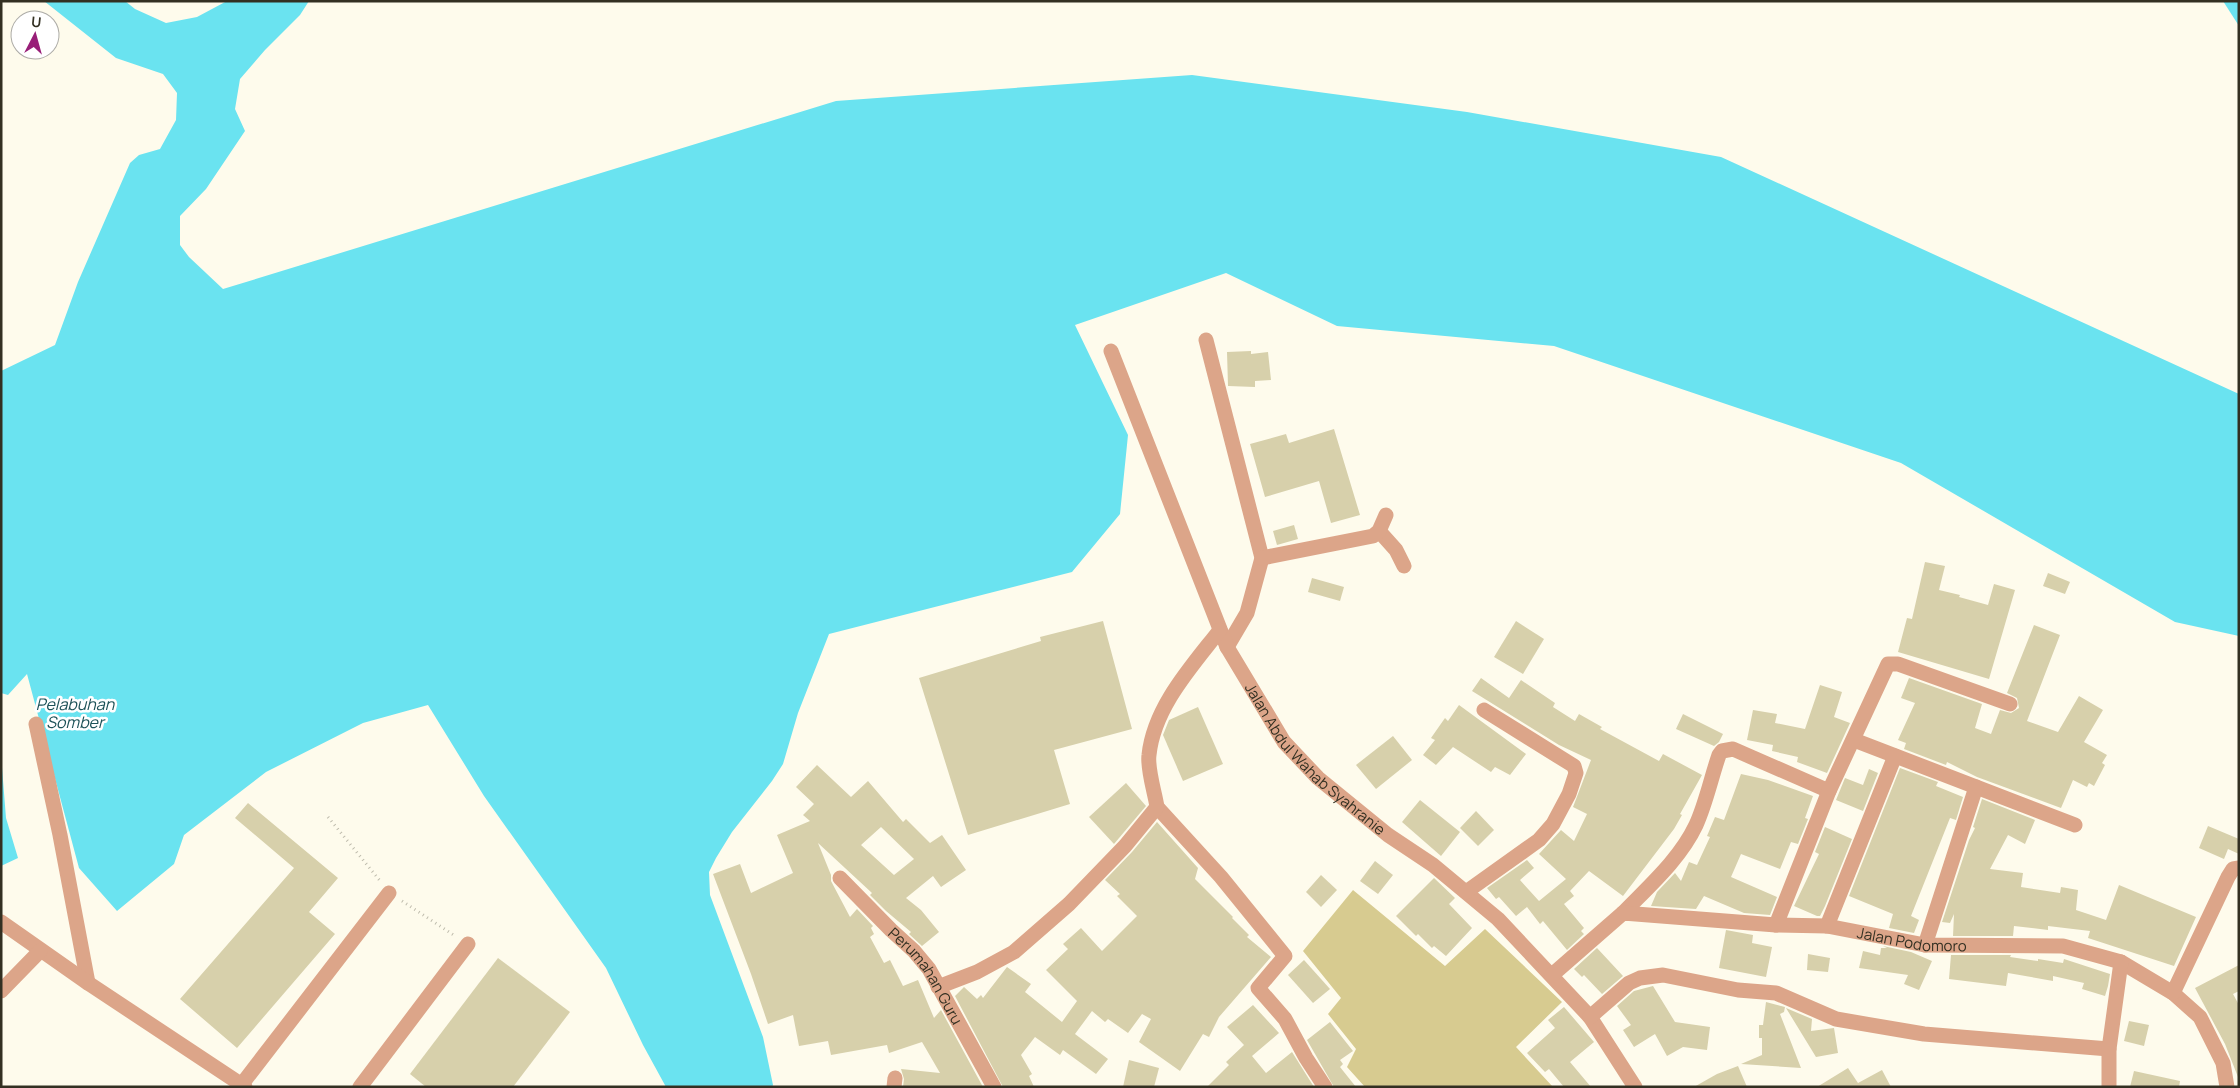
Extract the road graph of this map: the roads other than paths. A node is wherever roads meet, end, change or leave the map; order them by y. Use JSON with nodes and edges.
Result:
{"nodes":[{"id":1,"x":1206,"y":340,"type":"dead end"},
{"id":2,"x":1111,"y":351,"type":"dead end"},
{"id":3,"x":1386,"y":515,"type":"dead end"},
{"id":4,"x":1379,"y":531,"type":"junction"},
{"id":5,"x":1262,"y":558,"type":"junction"},
{"id":6,"x":1404,"y":566,"type":"dead end"},
{"id":7,"x":1220,"y":630,"type":"junction"},
{"id":8,"x":1228,"y":647,"type":"junction"},
{"id":9,"x":2010,"y":704,"type":"dead end"},
{"id":10,"x":1484,"y":710,"type":"dead end"},
{"id":11,"x":36,"y":724,"type":"dead end"},
{"id":12,"x":1854,"y":740,"type":"junction"},
{"id":13,"x":1895,"y":756,"type":"junction"},
{"id":14,"x":1976,"y":787,"type":"junction"},
{"id":15,"x":1829,"y":791,"type":"junction"},
{"id":16,"x":1157,"y":807,"type":"junction"},
{"id":17,"x":2075,"y":825,"type":"dead end"},
{"id":18,"x":2239,"y":868,"type":"edge"},
{"id":19,"x":840,"y":878,"type":"dead end"},
{"id":20,"x":1466,"y":892,"type":"junction"},
{"id":21,"x":389,"y":893,"type":"road end"},
{"id":22,"x":1623,"y":913,"type":"junction"},
{"id":23,"x":1,"y":922,"type":"edge"},
{"id":24,"x":1776,"y":925,"type":"junction"},
{"id":25,"x":1827,"y":926,"type":"junction"},
{"id":26,"x":468,"y":944,"type":"road end"},
{"id":27,"x":1925,"y":945,"type":"junction"},
{"id":28,"x":40,"y":951,"type":"junction"},
{"id":29,"x":2121,"y":962,"type":"junction"},
{"id":30,"x":1552,"y":975,"type":"junction"},
{"id":31,"x":88,"y":984,"type":"junction"},
{"id":32,"x":938,"y":987,"type":"junction"},
{"id":33,"x":1,"y":991,"type":"edge"},
{"id":34,"x":2173,"y":993,"type":"junction"},
{"id":35,"x":1590,"y":1017,"type":"junction"},
{"id":36,"x":2109,"y":1049,"type":"junction"},
{"id":37,"x":243,"y":1085,"type":"edge"},
{"id":38,"x":360,"y":1087,"type":"edge"},
{"id":39,"x":994,"y":1087,"type":"edge"},
{"id":40,"x":1325,"y":1087,"type":"edge"},
{"id":41,"x":1635,"y":1087,"type":"edge"},
{"id":42,"x":2109,"y":1087,"type":"edge"},
{"id":43,"x":2227,"y":1087,"type":"edge"}],
"edges":[{"from":1,"to":5,"type":"street"},
{"from":2,"to":7,"type":"street","name":"Jalan Abdul Wahab Syahranie"},
{"from":3,"to":4,"type":"street"},
{"from":4,"to":5,"type":"street"},
{"from":4,"to":6,"type":"street"},
{"from":5,"to":8,"type":"street"},
{"from":7,"to":8,"type":"street","name":"Jalan Abdul Wahab Syahranie"},
{"from":7,"to":16,"type":"street"},
{"from":8,"to":20,"type":"street","name":"Jalan Abdul Wahab Syahranie"},
{"from":9,"to":12,"type":"street"},
{"from":10,"to":20,"type":"street"},
{"from":11,"to":31,"type":"street"},
{"from":12,"to":13,"type":"street"},
{"from":12,"to":15,"type":"street"},
{"from":13,"to":14,"type":"street"},
{"from":13,"to":25,"type":"street"},
{"from":14,"to":17,"type":"street"},
{"from":14,"to":27,"type":"street"},
{"from":15,"to":22,"type":"street"},
{"from":15,"to":24,"type":"street"},
{"from":16,"to":32,"type":"street"},
{"from":16,"to":40,"type":"street"},
{"from":18,"to":34,"type":"street"},
{"from":19,"to":32,"type":"street","name":"Perumahan Guru"},
{"from":20,"to":30,"type":"street","name":"Jalan Abdul Wahab Syahranie"},
{"from":21,"to":37,"type":"street"},
{"from":22,"to":24,"type":"street","name":"Jalan Podomoro"},
{"from":22,"to":30,"type":"street"},
{"from":23,"to":28,"type":"street"},
{"from":24,"to":25,"type":"street","name":"Jalan Podomoro"},
{"from":25,"to":27,"type":"street","name":"Jalan Podomoro"},
{"from":26,"to":38,"type":"street"},
{"from":27,"to":29,"type":"street","name":"Jalan Podomoro"},
{"from":28,"to":31,"type":"street"},
{"from":28,"to":33,"type":"street"},
{"from":29,"to":34,"type":"street","name":"Jalan Podomoro"},
{"from":29,"to":36,"type":"street"},
{"from":30,"to":35,"type":"street","name":"Jalan Abdul Wahab Syahranie"},
{"from":31,"to":37,"type":"street"},
{"from":32,"to":39,"type":"street","name":"Perumahan Guru"},
{"from":34,"to":43,"type":"street","name":"Jalan Podomoro"},
{"from":35,"to":36,"type":"street"},
{"from":35,"to":41,"type":"street","name":"Jalan Abdul Wahab Syahranie"},
{"from":36,"to":42,"type":"street"}]}
